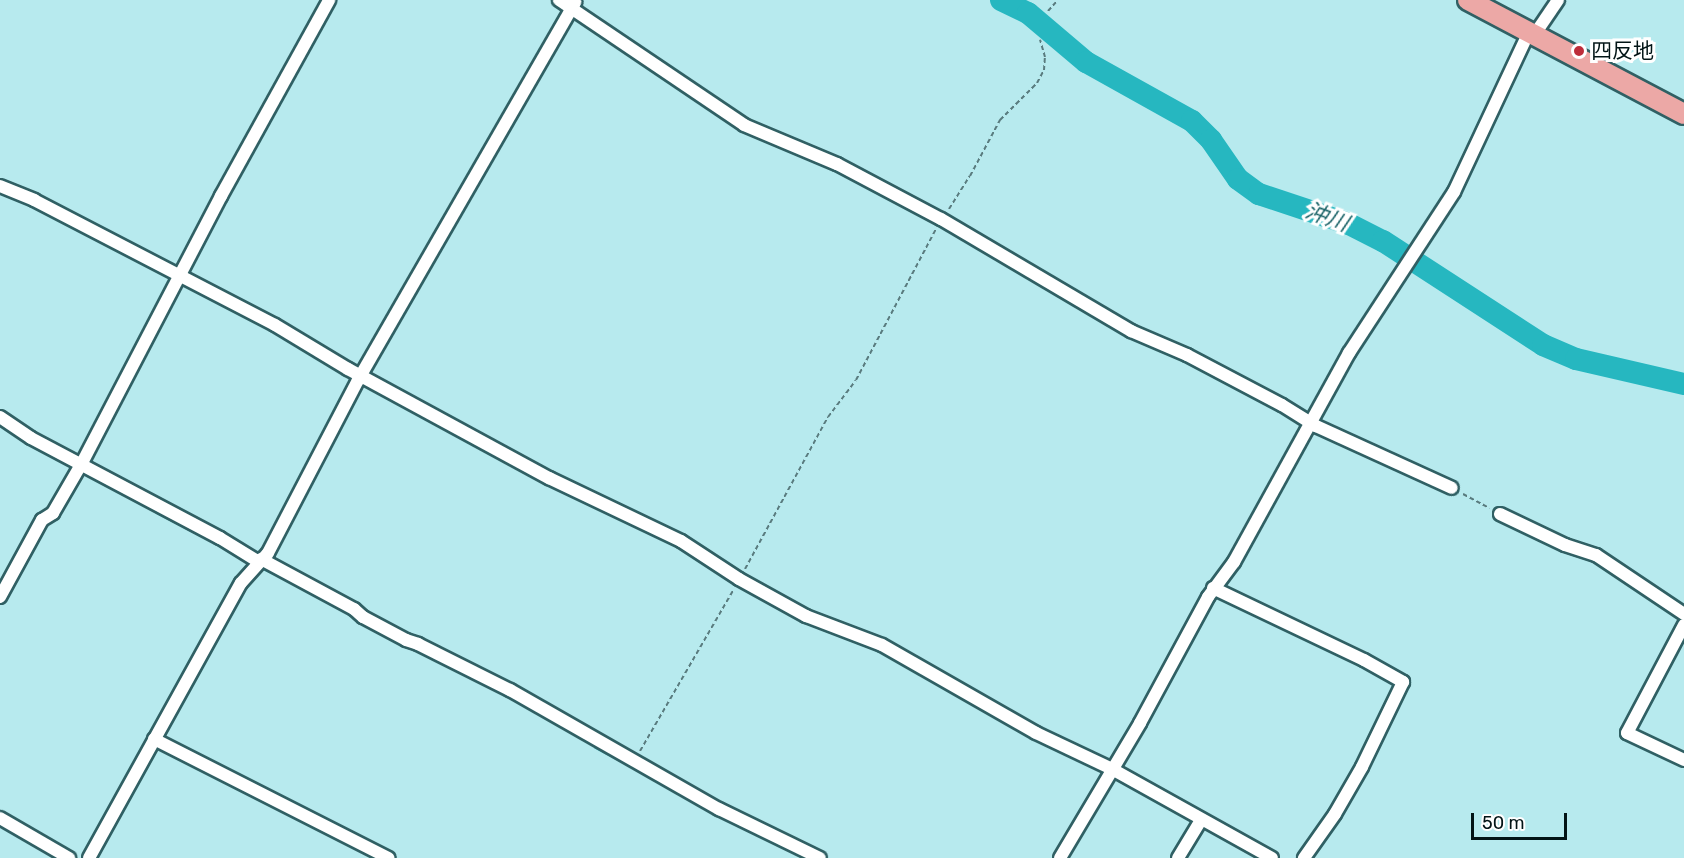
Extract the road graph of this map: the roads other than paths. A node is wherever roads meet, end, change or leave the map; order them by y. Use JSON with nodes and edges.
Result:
{"nodes":[{"id":1,"x":329,"y":0,"type":"edge"},
{"id":2,"x":559,"y":0,"type":"edge"},
{"id":3,"x":1468,"y":0,"type":"edge"},
{"id":4,"x":1558,"y":0,"type":"edge"},
{"id":5,"x":575,"y":4,"type":"edge"},
{"id":6,"x":1532,"y":33,"type":"junction"},
{"id":7,"x":1684,"y":114,"type":"edge"},
{"id":8,"x":0,"y":186,"type":"edge"},
{"id":9,"x":181,"y":276,"type":"junction"},
{"id":10,"x":361,"y":375,"type":"junction"},
{"id":11,"x":0,"y":417,"type":"edge"},
{"id":12,"x":1311,"y":422,"type":"junction"},
{"id":13,"x":80,"y":467,"type":"junction"},
{"id":14,"x":1452,"y":488,"type":"road end"},
{"id":15,"x":1500,"y":514,"type":"road end"},
{"id":16,"x":260,"y":560,"type":"junction"},
{"id":17,"x":1213,"y":588,"type":"junction"},
{"id":18,"x":0,"y":597,"type":"edge"},
{"id":19,"x":1684,"y":614,"type":"edge"},
{"id":20,"x":1684,"y":625,"type":"edge"},
{"id":21,"x":154,"y":739,"type":"junction"},
{"id":22,"x":1684,"y":760,"type":"edge"},
{"id":23,"x":1112,"y":769,"type":"junction"},
{"id":24,"x":0,"y":818,"type":"edge"},
{"id":25,"x":1201,"y":820,"type":"junction"},
{"id":26,"x":69,"y":858,"type":"edge"},
{"id":27,"x":89,"y":858,"type":"edge"},
{"id":28,"x":389,"y":858,"type":"edge"},
{"id":29,"x":820,"y":858,"type":"edge"},
{"id":30,"x":1060,"y":858,"type":"edge"},
{"id":31,"x":1178,"y":858,"type":"edge"},
{"id":32,"x":1272,"y":858,"type":"edge"},
{"id":33,"x":1304,"y":858,"type":"edge"}],
"edges":[{"from":1,"to":9,"type":"street"},
{"from":2,"to":5,"type":"street"},
{"from":3,"to":6,"type":"highway"},
{"from":4,"to":6,"type":"street"},
{"from":5,"to":10,"type":"street"},
{"from":5,"to":12,"type":"street"},
{"from":6,"to":7,"type":"highway"},
{"from":6,"to":12,"type":"street"},
{"from":8,"to":9,"type":"street"},
{"from":9,"to":10,"type":"street"},
{"from":9,"to":13,"type":"street"},
{"from":10,"to":16,"type":"street"},
{"from":10,"to":23,"type":"street"},
{"from":11,"to":13,"type":"street"},
{"from":12,"to":14,"type":"street"},
{"from":12,"to":17,"type":"street"},
{"from":13,"to":16,"type":"street"},
{"from":13,"to":18,"type":"street"},
{"from":15,"to":19,"type":"street"},
{"from":16,"to":21,"type":"street"},
{"from":16,"to":29,"type":"street"},
{"from":17,"to":23,"type":"street"},
{"from":17,"to":33,"type":"street"},
{"from":20,"to":22,"type":"street"},
{"from":21,"to":27,"type":"street"},
{"from":21,"to":28,"type":"street"},
{"from":23,"to":25,"type":"street"},
{"from":23,"to":30,"type":"street"},
{"from":24,"to":26,"type":"street"},
{"from":25,"to":31,"type":"street"},
{"from":25,"to":32,"type":"street"}]}
